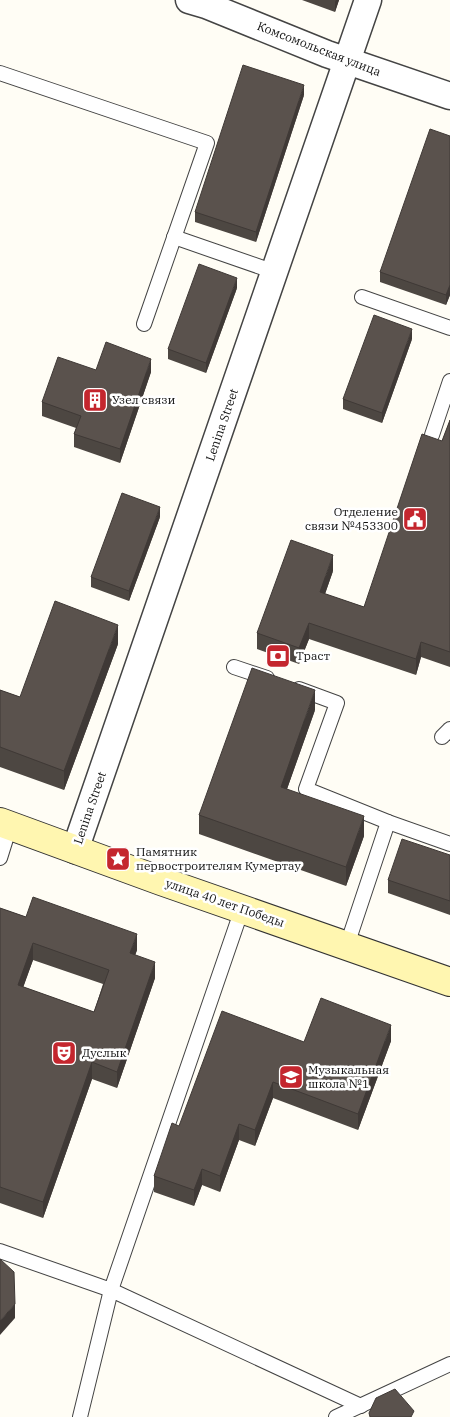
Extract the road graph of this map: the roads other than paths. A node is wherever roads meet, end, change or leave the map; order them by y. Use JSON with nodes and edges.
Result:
{"nodes":[{"id":1,"x":368,"y":0,"type":"edge"},
{"id":2,"x":201,"y":2,"type":"edge"},
{"id":3,"x":348,"y":61,"type":"junction"},
{"id":4,"x":0,"y":73,"type":"edge"},
{"id":5,"x":450,"y":96,"type":"edge"},
{"id":6,"x":174,"y":237,"type":"junction"},
{"id":7,"x":275,"y":272,"type":"junction"},
{"id":8,"x":362,"y":297,"type":"dead end"},
{"id":9,"x":144,"y":324,"type":"dead end"},
{"id":10,"x":450,"y":328,"type":"edge"},
{"id":11,"x":450,"y":382,"type":"edge"},
{"id":12,"x":432,"y":435,"type":"edge"},
{"id":13,"x":234,"y":667,"type":"dead end"},
{"id":14,"x":388,"y":822,"type":"junction"},
{"id":15,"x":5,"y":824,"type":"edge"},
{"id":16,"x":450,"y":844,"type":"edge"},
{"id":17,"x":75,"y":850,"type":"junction"},
{"id":18,"x":0,"y":858,"type":"edge"},
{"id":19,"x":242,"y":909,"type":"junction"},
{"id":20,"x":346,"y":946,"type":"junction"},
{"id":21,"x":450,"y":982,"type":"edge"},
{"id":22,"x":0,"y":1251,"type":"edge"},
{"id":23,"x":111,"y":1290,"type":"junction"},
{"id":24,"x":450,"y":1364,"type":"edge"},
{"id":25,"x":361,"y":1406,"type":"junction"},
{"id":26,"x":80,"y":1417,"type":"edge"},
{"id":27,"x":336,"y":1417,"type":"edge"}],
"edges":[{"from":1,"to":3,"type":"street","name":"Lenina Street"},
{"from":2,"to":3,"type":"street","name":"Комсомольская улица"},
{"from":3,"to":5,"type":"street","name":"Комсомольская улица"},
{"from":3,"to":7,"type":"street","name":"Lenina Street"},
{"from":4,"to":6,"type":"lane"},
{"from":6,"to":7,"type":"lane"},
{"from":6,"to":9,"type":"lane"},
{"from":7,"to":17,"type":"street","name":"Lenina Street"},
{"from":8,"to":10,"type":"lane"},
{"from":11,"to":12,"type":"lane"},
{"from":13,"to":14,"type":"lane"},
{"from":14,"to":16,"type":"lane"},
{"from":14,"to":20,"type":"lane"},
{"from":15,"to":17,"type":"main road","name":"улица 40 лет Победы"},
{"from":15,"to":18,"type":"lane"},
{"from":17,"to":19,"type":"main road","name":"улица 40 лет Победы"},
{"from":19,"to":20,"type":"main road","name":"улица 40 лет Победы"},
{"from":19,"to":23,"type":"lane"},
{"from":20,"to":21,"type":"main road","name":"улица 40 лет Победы"},
{"from":22,"to":23,"type":"lane"},
{"from":23,"to":25,"type":"lane"},
{"from":23,"to":26,"type":"lane"},
{"from":24,"to":25,"type":"lane"},
{"from":25,"to":27,"type":"lane"}]}
